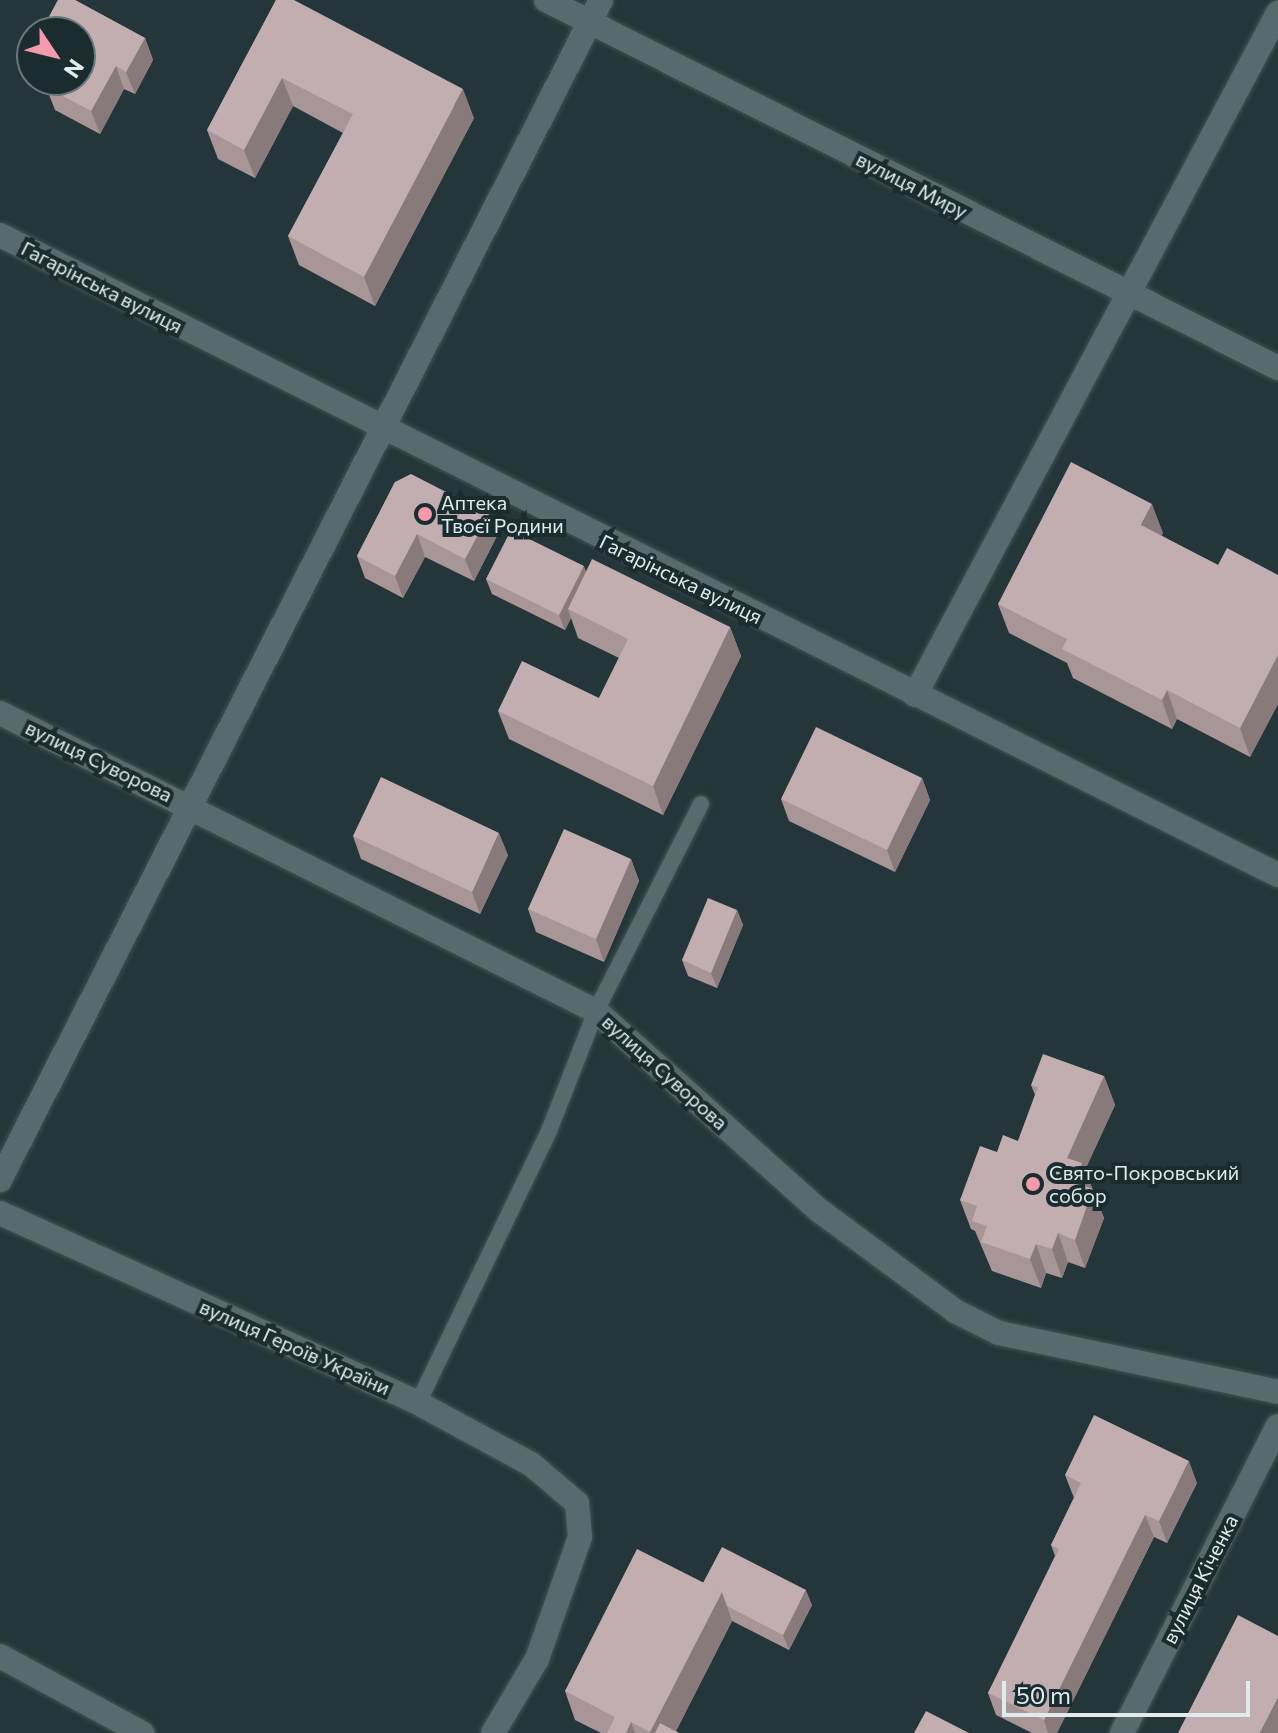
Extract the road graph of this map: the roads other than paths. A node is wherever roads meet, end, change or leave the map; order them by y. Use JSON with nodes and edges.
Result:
{"nodes":[{"id":1,"x":546,"y":0,"type":"edge"},
{"id":2,"x":595,"y":11,"type":"edge"},
{"id":3,"x":1278,"y":13,"type":"edge"},
{"id":4,"x":0,"y":235,"type":"edge"},
{"id":5,"x":1123,"y":292,"type":"junction"},
{"id":6,"x":1278,"y":368,"type":"edge"},
{"id":7,"x":382,"y":430,"type":"junction"},
{"id":8,"x":915,"y":695,"type":"junction"},
{"id":9,"x":0,"y":713,"type":"edge"},
{"id":10,"x":701,"y":804,"type":"dead end"},
{"id":11,"x":190,"y":806,"type":"junction"},
{"id":12,"x":1278,"y":875,"type":"edge"},
{"id":13,"x":596,"y":1011,"type":"junction"},
{"id":14,"x":0,"y":1180,"type":"edge"},
{"id":15,"x":0,"y":1213,"type":"edge"},
{"id":16,"x":1278,"y":1392,"type":"edge"},
{"id":17,"x":418,"y":1403,"type":"junction"},
{"id":18,"x":1278,"y":1426,"type":"edge"},
{"id":19,"x":0,"y":1656,"type":"edge"},
{"id":20,"x":142,"y":1733,"type":"edge"},
{"id":21,"x":493,"y":1733,"type":"edge"},
{"id":22,"x":1122,"y":1733,"type":"edge"}],
"edges":[{"from":1,"to":2,"type":"street","name":"вулиця Миру"},
{"from":2,"to":5,"type":"street","name":"вулиця Миру"},
{"from":2,"to":7,"type":"street"},
{"from":3,"to":5,"type":"street"},
{"from":4,"to":7,"type":"street","name":"Гагарінська вулиця"},
{"from":5,"to":6,"type":"street","name":"вулиця Миру"},
{"from":5,"to":8,"type":"street"},
{"from":7,"to":8,"type":"street","name":"Гагарінська вулиця"},
{"from":7,"to":11,"type":"street"},
{"from":8,"to":12,"type":"street","name":"Гагарінська вулиця"},
{"from":9,"to":11,"type":"street","name":"вулиця Суворова"},
{"from":10,"to":13,"type":"lane"},
{"from":11,"to":13,"type":"street","name":"вулиця Суворова"},
{"from":11,"to":14,"type":"street"},
{"from":13,"to":16,"type":"street","name":"вулиця Суворова"},
{"from":13,"to":17,"type":"lane"},
{"from":15,"to":17,"type":"street","name":"вулиця Героїв України"},
{"from":17,"to":21,"type":"street","name":"вулиця Героїв України"},
{"from":18,"to":22,"type":"street","name":"вулиця Кіченка"},
{"from":19,"to":20,"type":"street"}]}
